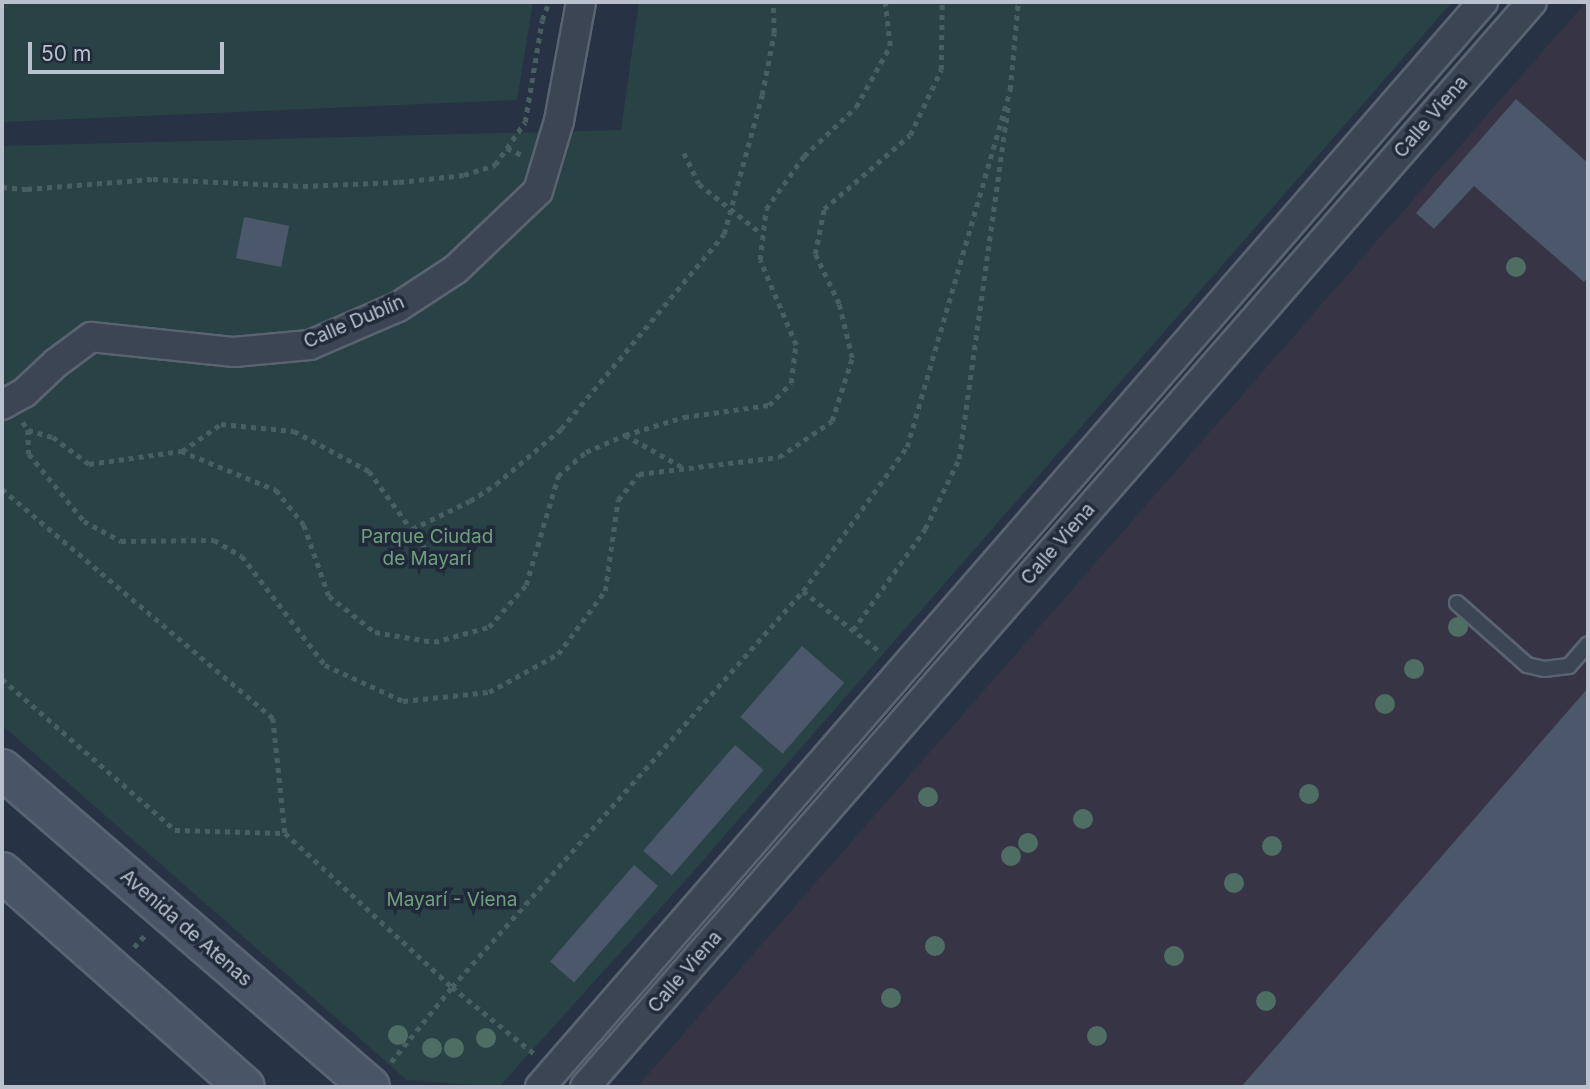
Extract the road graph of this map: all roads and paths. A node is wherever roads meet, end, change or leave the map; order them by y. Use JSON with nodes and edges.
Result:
{"nodes":[{"id":1,"x":549,"y":2,"type":"edge"},
{"id":2,"x":581,"y":2,"type":"edge"},
{"id":3,"x":774,"y":2,"type":"edge"},
{"id":4,"x":885,"y":2,"type":"edge"},
{"id":5,"x":942,"y":2,"type":"edge"},
{"id":6,"x":1018,"y":2,"type":"edge"},
{"id":7,"x":1483,"y":2,"type":"edge"},
{"id":8,"x":1532,"y":2,"type":"edge"},
{"id":9,"x":1010,"y":90,"type":"junction"},
{"id":10,"x":684,"y":153,"type":"dead end"},
{"id":11,"x":2,"y":187,"type":"edge"},
{"id":12,"x":731,"y":209,"type":"junction"},
{"id":13,"x":763,"y":234,"type":"junction"},
{"id":14,"x":6,"y":403,"type":"edge"},
{"id":15,"x":29,"y":430,"type":"junction"},
{"id":16,"x":625,"y":435,"type":"junction"},
{"id":17,"x":181,"y":451,"type":"junction"},
{"id":18,"x":685,"y":468,"type":"junction"},
{"id":19,"x":2,"y":489,"type":"edge"},
{"id":20,"x":412,"y":529,"type":"junction"},
{"id":21,"x":430,"y":555,"type":"dead end"},
{"id":22,"x":803,"y":591,"type":"junction"},
{"id":23,"x":1457,"y":603,"type":"dead end"},
{"id":24,"x":853,"y":630,"type":"junction"},
{"id":25,"x":1588,"y":645,"type":"edge"},
{"id":26,"x":903,"y":670,"type":"junction"},
{"id":27,"x":2,"y":678,"type":"edge"},
{"id":28,"x":2,"y":769,"type":"edge"},
{"id":29,"x":285,"y":833,"type":"junction"},
{"id":30,"x":2,"y":873,"type":"edge"},
{"id":31,"x":167,"y":912,"type":"junction"},
{"id":32,"x":113,"y":970,"type":"junction"},
{"id":33,"x":453,"y":987,"type":"junction"},
{"id":34,"x":323,"y":1047,"type":"junction"},
{"id":35,"x":379,"y":1076,"type":"edge"},
{"id":36,"x":548,"y":1079,"type":"edge"},
{"id":37,"x":244,"y":1087,"type":"edge"},
{"id":38,"x":320,"y":1087,"type":"edge"},
{"id":39,"x":584,"y":1087,"type":"edge"}],
"edges":[{"from":1,"to":11,"type":"path"},
{"from":2,"to":14,"type":"street","name":"Calle Dublín"},
{"from":3,"to":12,"type":"path"},
{"from":4,"to":13,"type":"path"},
{"from":5,"to":18,"type":"path"},
{"from":6,"to":9,"type":"path"},
{"from":7,"to":26,"type":"street","name":"Calle Viena"},
{"from":8,"to":39,"type":"street","name":"Calle Viena"},
{"from":9,"to":22,"type":"path"},
{"from":9,"to":24,"type":"path"},
{"from":10,"to":12,"type":"path"},
{"from":12,"to":13,"type":"path"},
{"from":12,"to":20,"type":"path"},
{"from":13,"to":16,"type":"path"},
{"from":14,"to":15,"type":"path"},
{"from":15,"to":17,"type":"path"},
{"from":15,"to":18,"type":"path"},
{"from":16,"to":17,"type":"path"},
{"from":16,"to":18,"type":"path"},
{"from":17,"to":20,"type":"path"},
{"from":19,"to":29,"type":"path"},
{"from":20,"to":21,"type":"path"},
{"from":22,"to":24,"type":"path"},
{"from":22,"to":33,"type":"path"},
{"from":23,"to":25,"type":"lane"},
{"from":24,"to":26,"type":"path"},
{"from":26,"to":36,"type":"street","name":"Calle Viena"},
{"from":27,"to":29,"type":"path"},
{"from":28,"to":31,"type":"street","name":"Avenida de Atenas"},
{"from":29,"to":33,"type":"path"},
{"from":30,"to":32,"type":"street"},
{"from":31,"to":32,"type":"path"},
{"from":31,"to":34,"type":"street","name":"Avenida de Atenas"},
{"from":32,"to":37,"type":"street"},
{"from":33,"to":35,"type":"path"},
{"from":33,"to":36,"type":"path"},
{"from":34,"to":35,"type":"street","name":"Avenida de Atenas"},
{"from":34,"to":38,"type":"street"}]}
